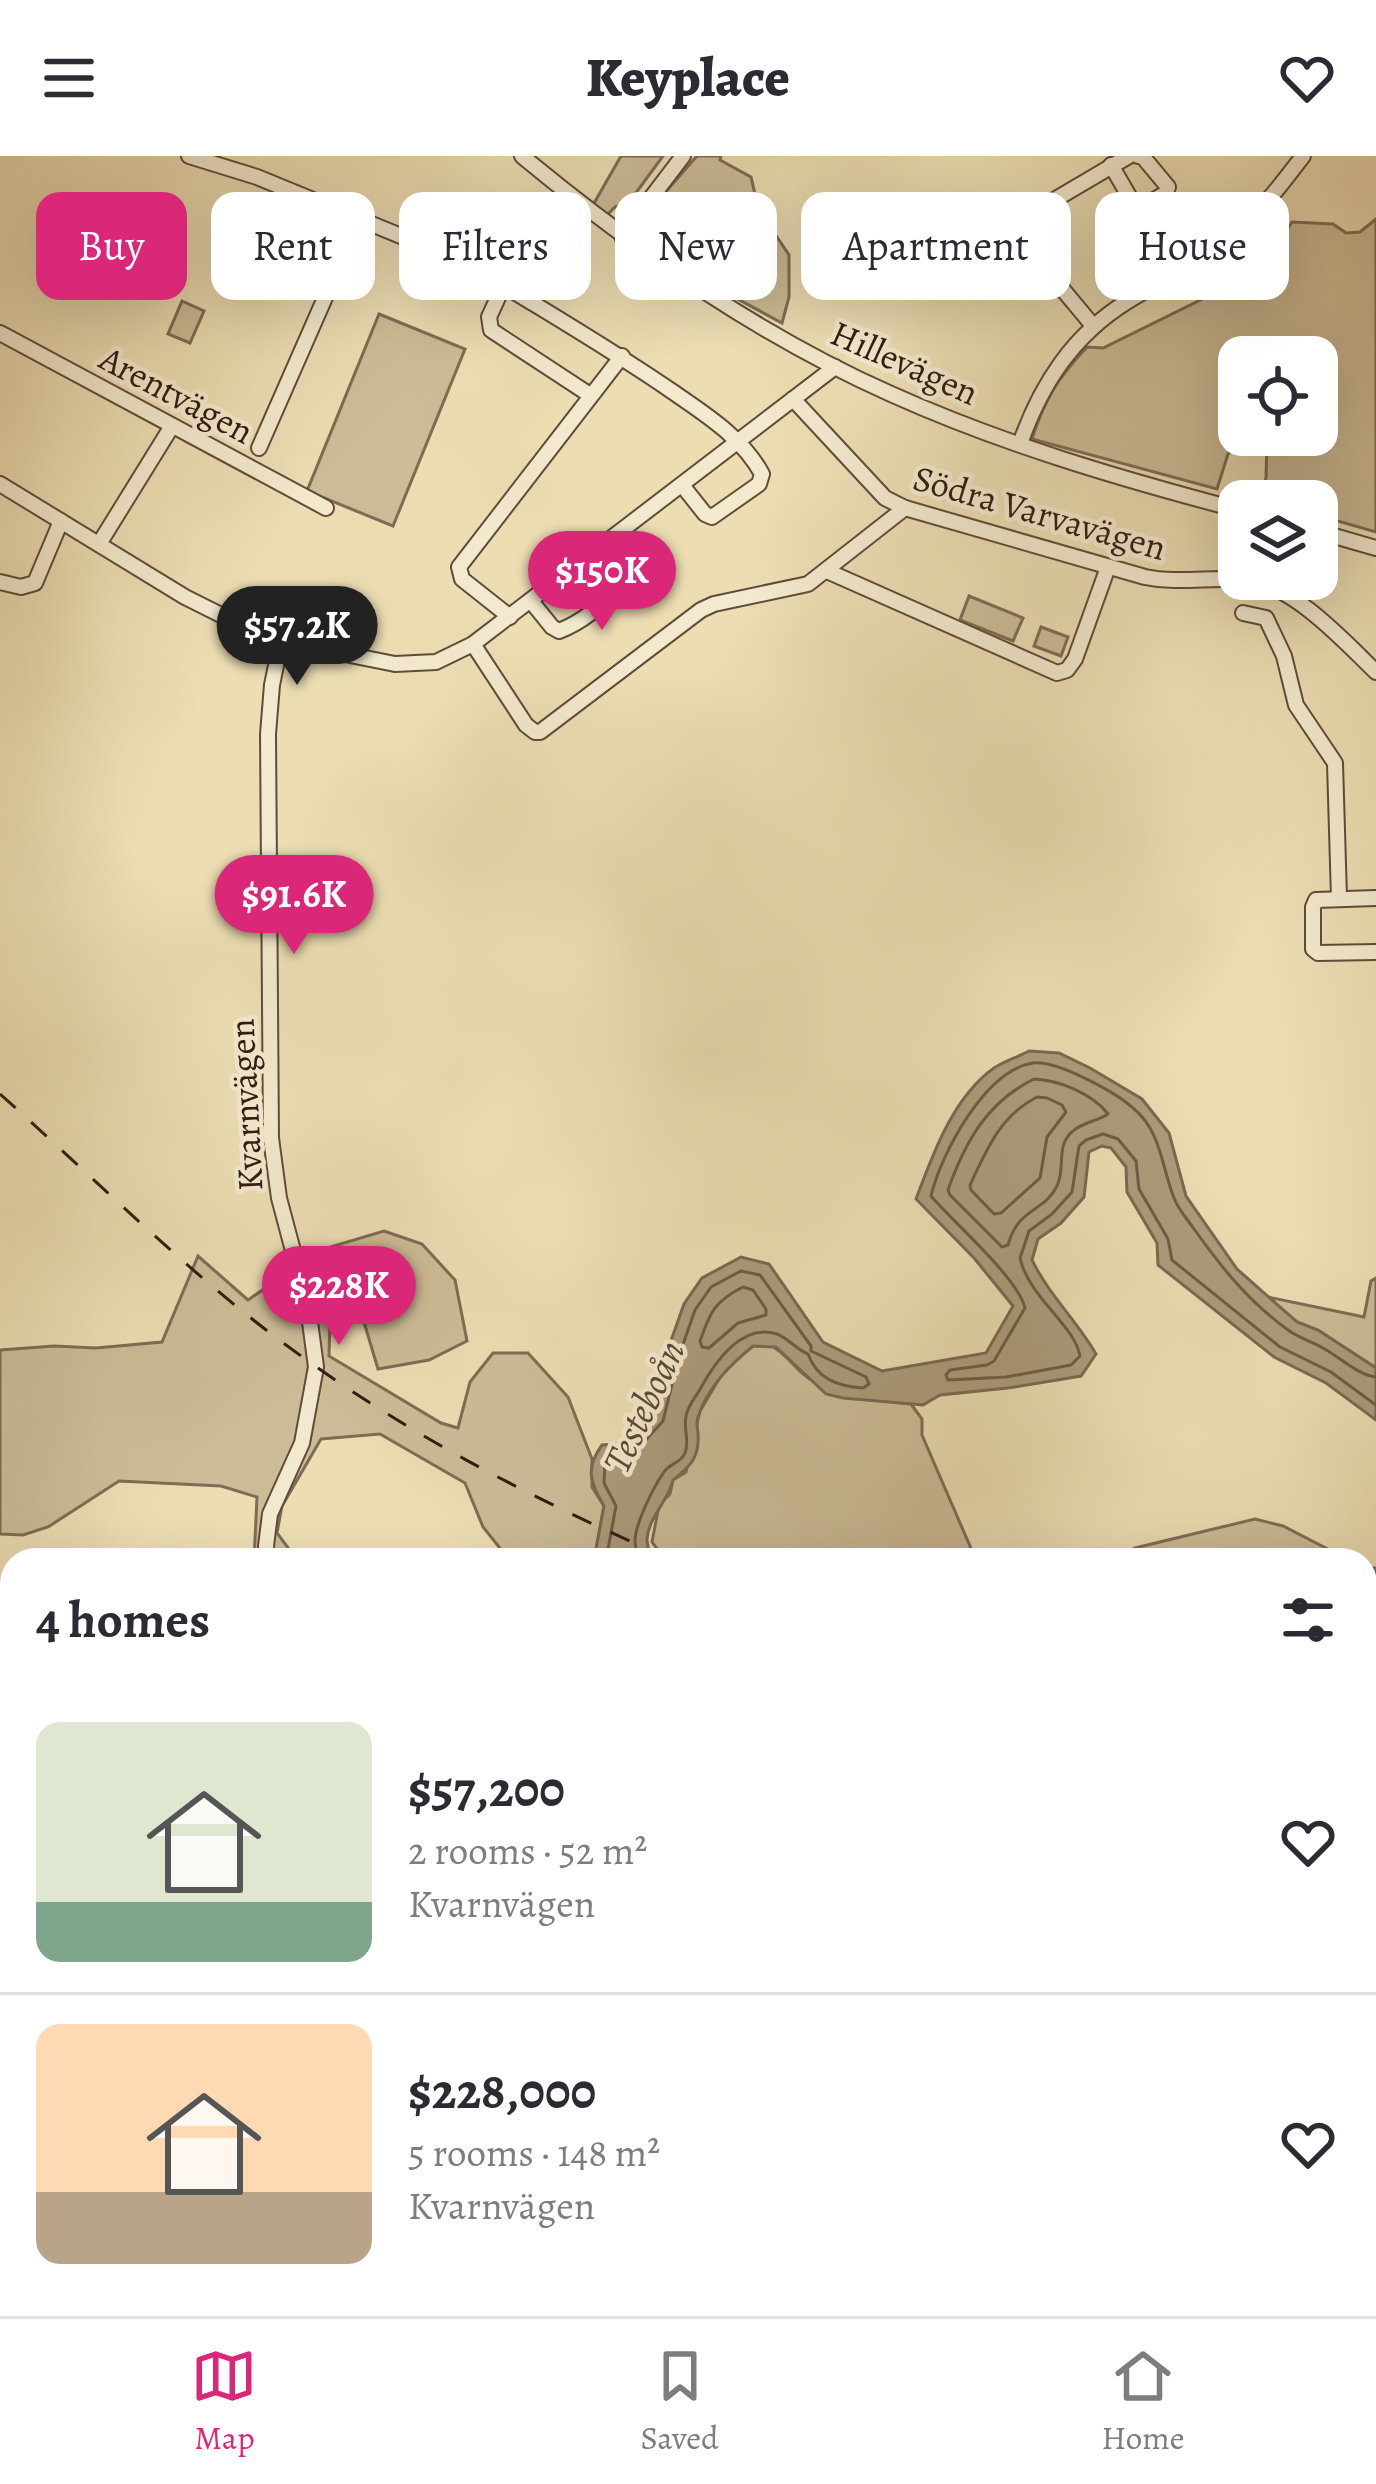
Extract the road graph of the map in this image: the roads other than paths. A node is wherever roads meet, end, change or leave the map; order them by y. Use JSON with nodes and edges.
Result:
{"nodes":[{"id":1,"x":189,"y":156,"type":"edge"},
{"id":2,"x":522,"y":156,"type":"edge"},
{"id":3,"x":683,"y":156,"type":"edge"},
{"id":4,"x":1129,"y":156,"type":"edge"},
{"id":5,"x":1138,"y":156,"type":"edge"},
{"id":6,"x":1303,"y":156,"type":"edge"},
{"id":7,"x":1111,"y":164,"type":"junction"},
{"id":8,"x":656,"y":192,"type":"edge"},
{"id":9,"x":615,"y":230,"type":"edge"},
{"id":10,"x":399,"y":235,"type":"edge"},
{"id":11,"x":324,"y":300,"type":"edge"},
{"id":12,"x":722,"y":300,"type":"edge"},
{"id":13,"x":1093,"y":326,"type":"junction"},
{"id":14,"x":0,"y":333,"type":"edge"},
{"id":15,"x":622,"y":356,"type":"junction"},
{"id":16,"x":835,"y":367,"type":"junction"},
{"id":17,"x":590,"y":395,"type":"junction"},
{"id":18,"x":793,"y":399,"type":"junction"},
{"id":19,"x":172,"y":426,"type":"junction"},
{"id":20,"x":739,"y":442,"type":"junction"},
{"id":21,"x":1020,"y":444,"type":"junction"},
{"id":22,"x":259,"y":448,"type":"dead end"},
{"id":23,"x":0,"y":484,"type":"edge"},
{"id":24,"x":682,"y":485,"type":"junction"},
{"id":25,"x":1218,"y":504,"type":"edge"},
{"id":26,"x":326,"y":508,"type":"dead end"},
{"id":27,"x":905,"y":508,"type":"junction"},
{"id":28,"x":61,"y":521,"type":"junction"},
{"id":29,"x":1338,"y":537,"type":"edge"},
{"id":30,"x":99,"y":544,"type":"junction"},
{"id":31,"x":1376,"y":548,"type":"edge"},
{"id":32,"x":589,"y":556,"type":"junction"},
{"id":33,"x":1108,"y":567,"type":"junction"},
{"id":34,"x":827,"y":571,"type":"junction"},
{"id":35,"x":1218,"y":579,"type":"edge"},
{"id":36,"x":0,"y":582,"type":"edge"},
{"id":37,"x":1291,"y":600,"type":"edge"},
{"id":38,"x":531,"y":601,"type":"junction"},
{"id":39,"x":1243,"y":613,"type":"dead end"},
{"id":40,"x":510,"y":617,"type":"junction"},
{"id":41,"x":283,"y":636,"type":"junction"},
{"id":42,"x":473,"y":644,"type":"junction"},
{"id":43,"x":1376,"y":672,"type":"edge"},
{"id":44,"x":1340,"y":898,"type":"junction"},
{"id":45,"x":1376,"y":898,"type":"edge"},
{"id":46,"x":1376,"y":952,"type":"edge"},
{"id":47,"x":266,"y":1548,"type":"edge"}],
"edges":[{"from":1,"to":10,"type":"street"},
{"from":2,"to":9,"type":"street","name":"Hillevägen"},
{"from":3,"to":8,"type":"street"},
{"from":4,"to":7,"type":"street"},
{"from":5,"to":7,"type":"street"},
{"from":6,"to":13,"type":"street"},
{"from":7,"to":13,"type":"street"},
{"from":11,"to":22,"type":"street"},
{"from":12,"to":16,"type":"street","name":"Hillevägen"},
{"from":13,"to":21,"type":"street"},
{"from":14,"to":19,"type":"street","name":"Arentvägen"},
{"from":15,"to":17,"type":"street"},
{"from":15,"to":17,"type":"street"},
{"from":15,"to":20,"type":"street"},
{"from":16,"to":18,"type":"street"},
{"from":16,"to":21,"type":"street","name":"Hillevägen"},
{"from":17,"to":40,"type":"street"},
{"from":18,"to":20,"type":"street"},
{"from":18,"to":27,"type":"street","name":"Södra Varvavägen"},
{"from":19,"to":26,"type":"street","name":"Arentvägen"},
{"from":19,"to":30,"type":"street"},
{"from":20,"to":24,"type":"street"},
{"from":20,"to":24,"type":"street"},
{"from":21,"to":25,"type":"street","name":"Hillevägen"},
{"from":23,"to":28,"type":"street"},
{"from":24,"to":32,"type":"street"},
{"from":27,"to":33,"type":"street","name":"Södra Varvavägen"},
{"from":27,"to":34,"type":"street"},
{"from":28,"to":30,"type":"street"},
{"from":28,"to":36,"type":"street"},
{"from":29,"to":31,"type":"street"},
{"from":30,"to":41,"type":"street"},
{"from":32,"to":38,"type":"street"},
{"from":32,"to":38,"type":"street"},
{"from":33,"to":34,"type":"street"},
{"from":33,"to":35,"type":"street","name":"Södra Varvavägen"},
{"from":34,"to":42,"type":"street"},
{"from":37,"to":43,"type":"street","name":"Södra Varvavägen"},
{"from":38,"to":40,"type":"street"},
{"from":39,"to":44,"type":"street"},
{"from":40,"to":42,"type":"street"},
{"from":41,"to":42,"type":"street"},
{"from":41,"to":47,"type":"street","name":"Kvarnvägen"},
{"from":44,"to":45,"type":"street"},
{"from":44,"to":46,"type":"street"}]}
